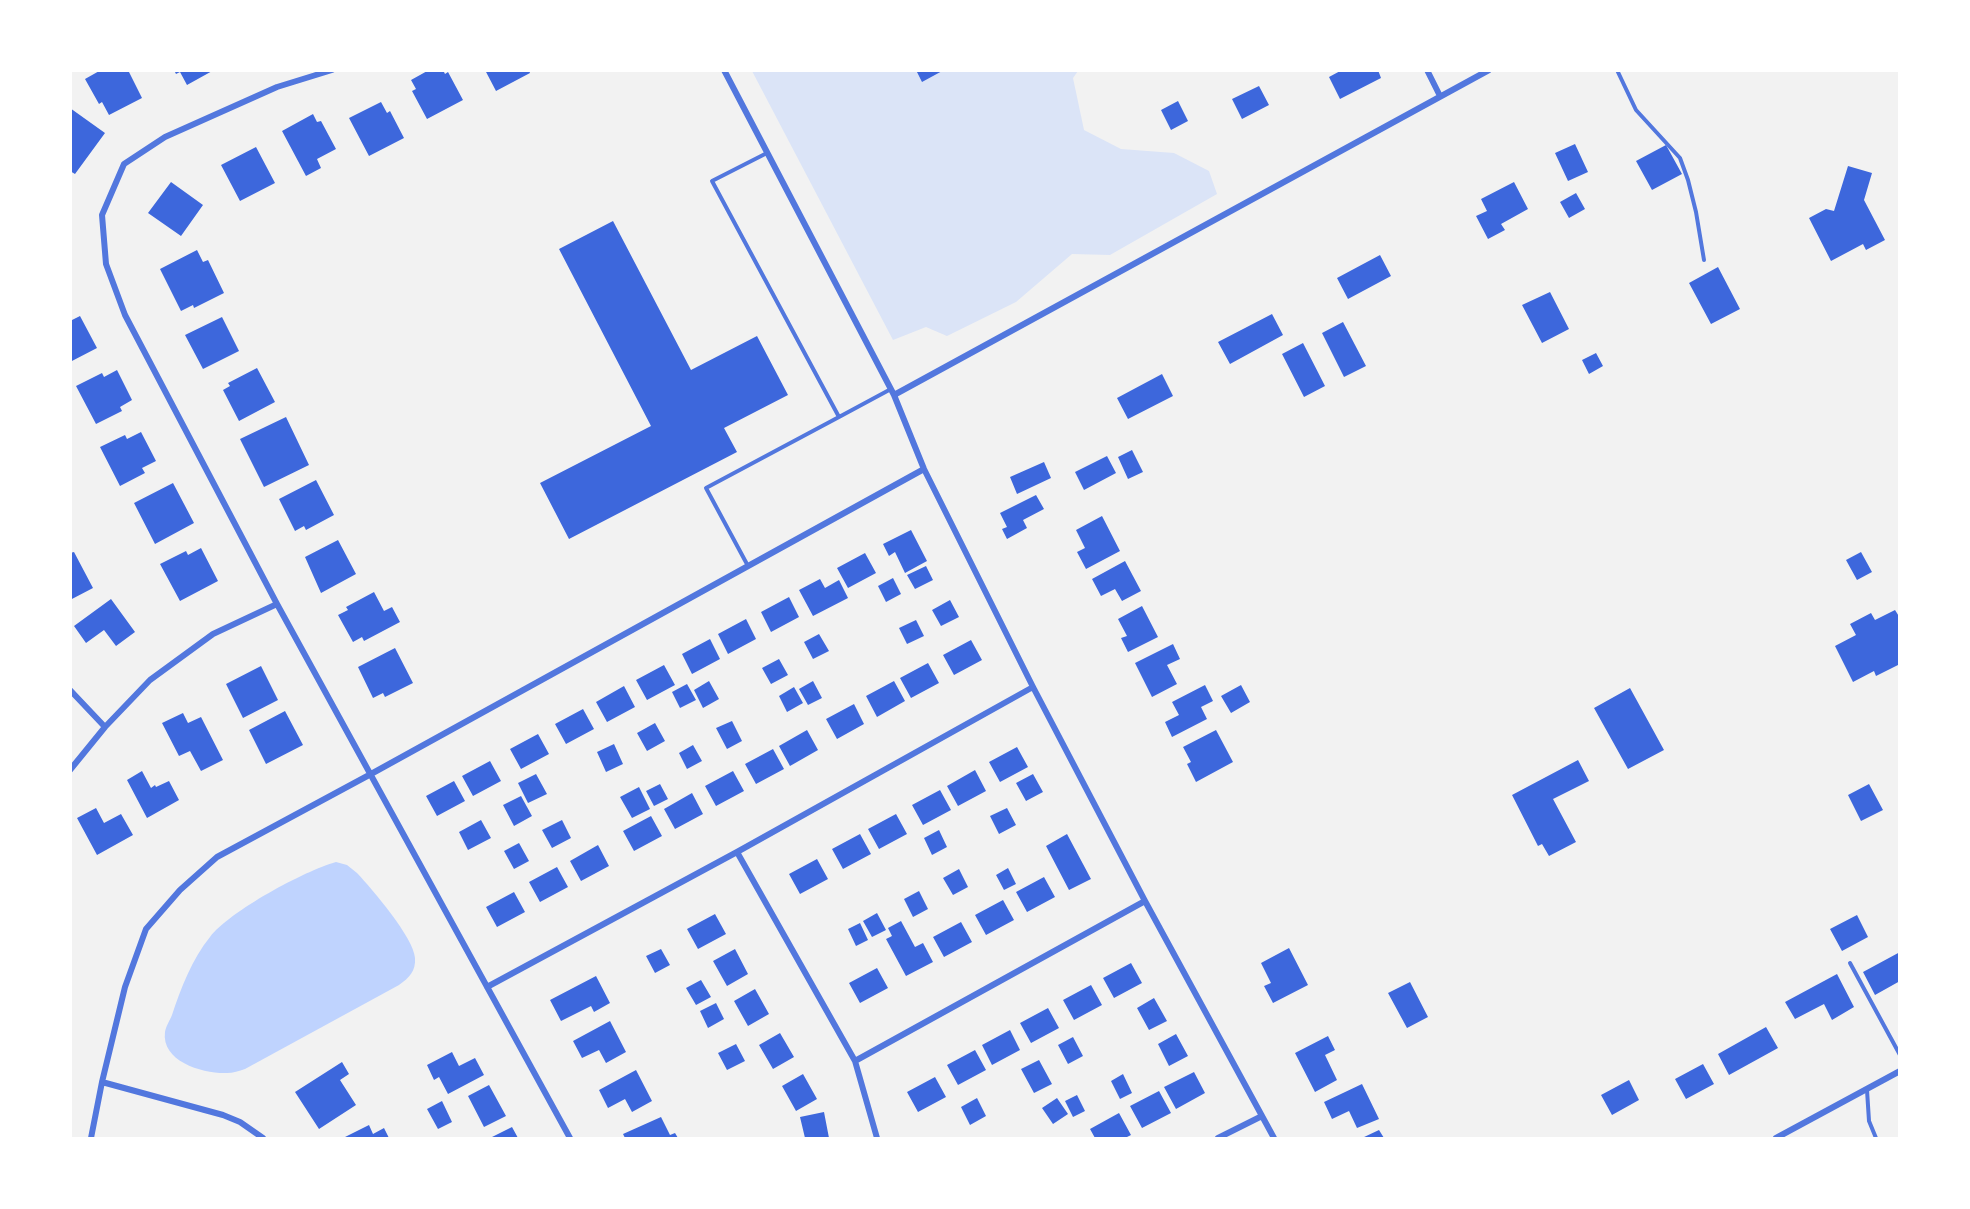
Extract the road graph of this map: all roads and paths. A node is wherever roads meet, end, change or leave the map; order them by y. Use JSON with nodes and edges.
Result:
{"nodes":[{"id":1,"x":332,"y":70,"type":"edge"},
{"id":2,"x":724,"y":70,"type":"edge"},
{"id":3,"x":1427,"y":70,"type":"edge"},
{"id":4,"x":1489,"y":70,"type":"edge"},
{"id":5,"x":1617,"y":70,"type":"edge"},
{"id":6,"x":1440,"y":96,"type":"junction"},
{"id":7,"x":768,"y":153,"type":"junction"},
{"id":8,"x":1704,"y":260,"type":"dead end"},
{"id":9,"x":893,"y":392,"type":"junction"},
{"id":10,"x":839,"y":417,"type":"junction"},
{"id":11,"x":924,"y":469,"type":"junction"},
{"id":12,"x":748,"y":566,"type":"junction"},
{"id":13,"x":277,"y":604,"type":"junction"},
{"id":14,"x":1033,"y":687,"type":"junction"},
{"id":15,"x":70,"y":690,"type":"edge"},
{"id":16,"x":105,"y":727,"type":"junction"},
{"id":17,"x":70,"y":770,"type":"edge"},
{"id":18,"x":371,"y":774,"type":"junction"},
{"id":19,"x":737,"y":852,"type":"junction"},
{"id":20,"x":1145,"y":901,"type":"junction"},
{"id":21,"x":1850,"y":963,"type":"dead end"},
{"id":22,"x":487,"y":987,"type":"junction"},
{"id":23,"x":1899,"y":1055,"type":"edge"},
{"id":24,"x":855,"y":1062,"type":"junction"},
{"id":25,"x":1899,"y":1071,"type":"edge"},
{"id":26,"x":102,"y":1082,"type":"junction"},
{"id":27,"x":1867,"y":1089,"type":"junction"},
{"id":28,"x":1262,"y":1116,"type":"junction"},
{"id":29,"x":92,"y":1138,"type":"edge"},
{"id":30,"x":263,"y":1138,"type":"edge"},
{"id":31,"x":570,"y":1138,"type":"edge"},
{"id":32,"x":877,"y":1138,"type":"edge"},
{"id":33,"x":1218,"y":1138,"type":"edge"},
{"id":34,"x":1274,"y":1138,"type":"edge"},
{"id":35,"x":1776,"y":1138,"type":"edge"},
{"id":36,"x":1876,"y":1138,"type":"edge"}],
"edges":[{"from":1,"to":13,"type":"street"},
{"from":2,"to":7,"type":"street"},
{"from":3,"to":6,"type":"street"},
{"from":4,"to":6,"type":"street"},
{"from":5,"to":8,"type":"lane"},
{"from":6,"to":9,"type":"street"},
{"from":7,"to":9,"type":"street"},
{"from":7,"to":10,"type":"lane"},
{"from":9,"to":10,"type":"lane"},
{"from":9,"to":11,"type":"street"},
{"from":10,"to":12,"type":"lane"},
{"from":11,"to":12,"type":"street"},
{"from":11,"to":14,"type":"street"},
{"from":12,"to":18,"type":"street"},
{"from":13,"to":16,"type":"street"},
{"from":13,"to":18,"type":"street"},
{"from":14,"to":19,"type":"street"},
{"from":14,"to":20,"type":"street"},
{"from":15,"to":16,"type":"street"},
{"from":16,"to":17,"type":"street"},
{"from":18,"to":22,"type":"street"},
{"from":18,"to":26,"type":"street"},
{"from":19,"to":22,"type":"street"},
{"from":19,"to":24,"type":"street"},
{"from":20,"to":24,"type":"street"},
{"from":20,"to":28,"type":"street"},
{"from":21,"to":23,"type":"lane"},
{"from":22,"to":31,"type":"street"},
{"from":24,"to":32,"type":"street"},
{"from":25,"to":27,"type":"street"},
{"from":26,"to":29,"type":"street"},
{"from":26,"to":30,"type":"street"},
{"from":27,"to":35,"type":"street"},
{"from":27,"to":36,"type":"lane"},
{"from":28,"to":33,"type":"street"},
{"from":28,"to":34,"type":"street"}]}
